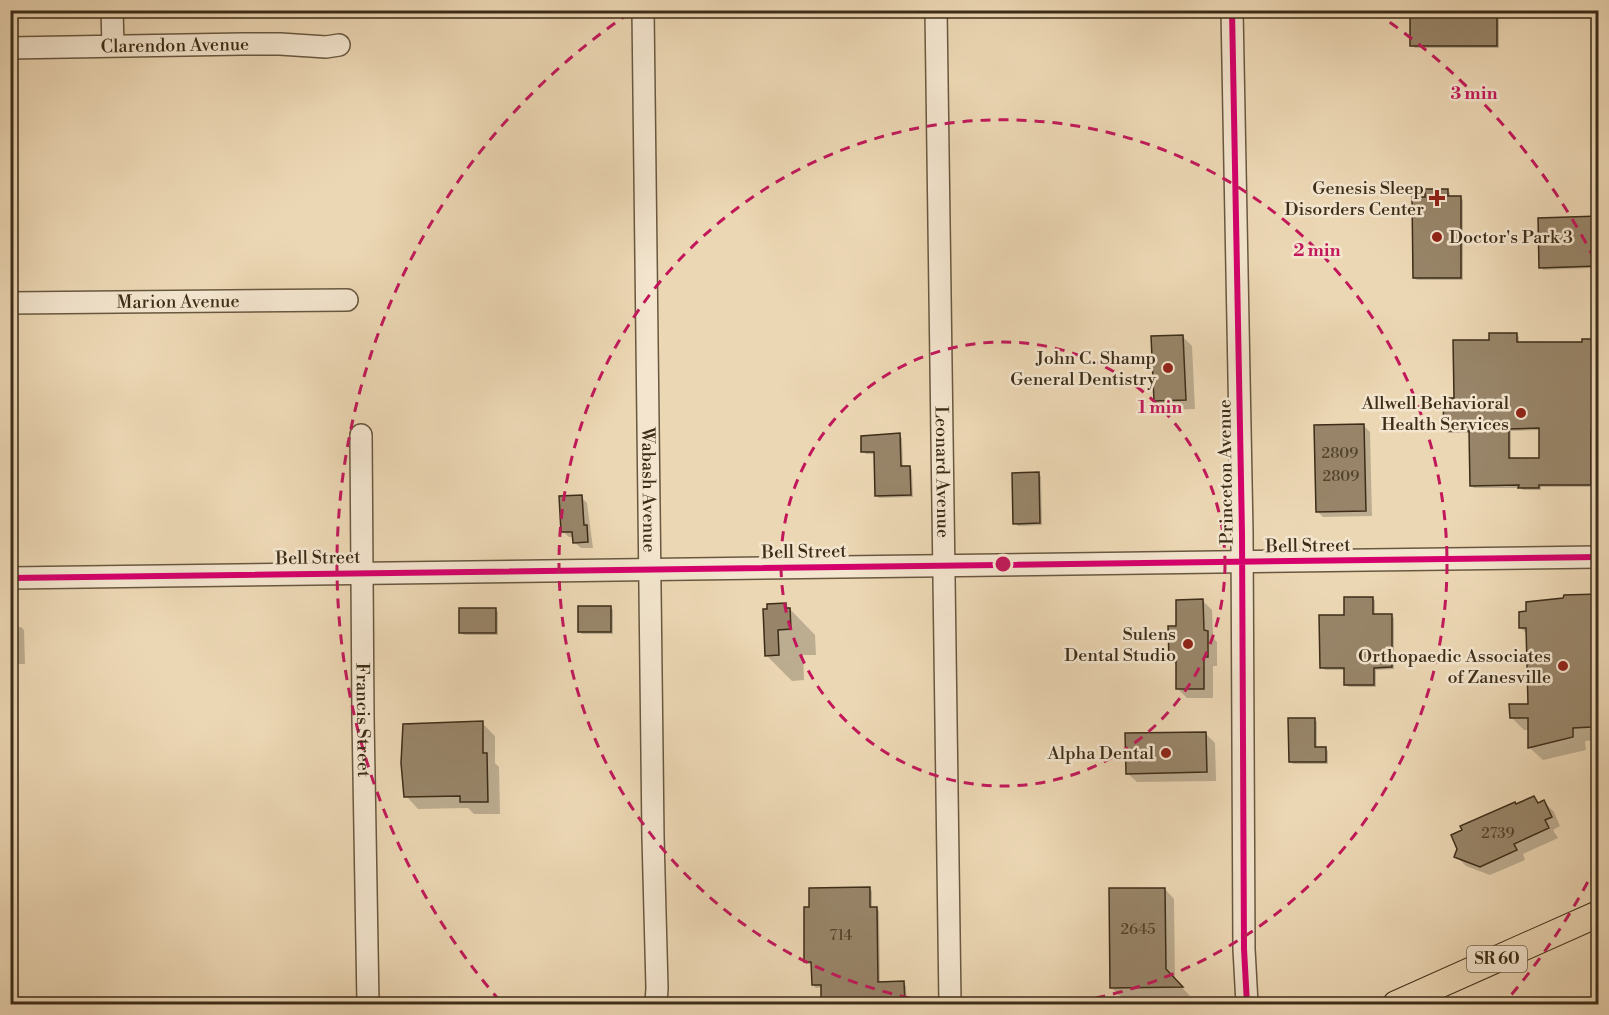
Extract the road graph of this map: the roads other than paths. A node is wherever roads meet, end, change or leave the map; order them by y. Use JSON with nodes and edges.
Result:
{"nodes":[{"id":1,"x":112,"y":10,"type":"edge"},
{"id":2,"x":643,"y":10,"type":"edge"},
{"id":3,"x":936,"y":10,"type":"edge"},
{"id":4,"x":1232,"y":10,"type":"edge"},
{"id":5,"x":113,"y":45,"type":"junction"},
{"id":6,"x":339,"y":45,"type":"dead end"},
{"id":7,"x":10,"y":48,"type":"edge"},
{"id":8,"x":347,"y":300,"type":"dead end"},
{"id":9,"x":10,"y":303,"type":"edge"},
{"id":10,"x":361,"y":435,"type":"dead end"},
{"id":11,"x":1599,"y":557,"type":"edge"},
{"id":12,"x":1243,"y":562,"type":"junction"},
{"id":13,"x":944,"y":566,"type":"junction"},
{"id":14,"x":649,"y":569,"type":"junction"},
{"id":15,"x":363,"y":573,"type":"junction"},
{"id":16,"x":10,"y":578,"type":"edge"},
{"id":17,"x":1599,"y":914,"type":"edge"},
{"id":18,"x":1424,"y":998,"type":"edge"},
{"id":19,"x":368,"y":1005,"type":"edge"},
{"id":20,"x":656,"y":1005,"type":"edge"},
{"id":21,"x":950,"y":1005,"type":"edge"},
{"id":22,"x":1247,"y":1005,"type":"edge"},
{"id":23,"x":1396,"y":1005,"type":"edge"}],
"edges":[{"from":1,"to":5,"type":"street"},
{"from":2,"to":14,"type":"street","name":"Wabash Avenue"},
{"from":3,"to":13,"type":"street","name":"Leonard Avenue"},
{"from":4,"to":12,"type":"street","name":"Princeton Avenue"},
{"from":5,"to":6,"type":"street","name":"Clarendon Avenue"},
{"from":5,"to":7,"type":"street","name":"Clarendon Avenue"},
{"from":8,"to":9,"type":"street","name":"Marion Avenue"},
{"from":10,"to":15,"type":"street","name":"Francis Street"},
{"from":11,"to":12,"type":"street","name":"Bell Street"},
{"from":12,"to":13,"type":"street","name":"Bell Street"},
{"from":12,"to":22,"type":"street","name":"Princeton Avenue"},
{"from":13,"to":14,"type":"street","name":"Bell Street"},
{"from":13,"to":21,"type":"street","name":"Leonard Avenue"},
{"from":14,"to":15,"type":"street","name":"Bell Street"},
{"from":14,"to":20,"type":"street","name":"Wabash Avenue"},
{"from":15,"to":16,"type":"street","name":"Bell Street"},
{"from":15,"to":19,"type":"street","name":"Francis Street"},
{"from":17,"to":18,"type":"main road","number":"SR 60"},
{"from":18,"to":23,"type":"main road","number":"SR 60"}]}
